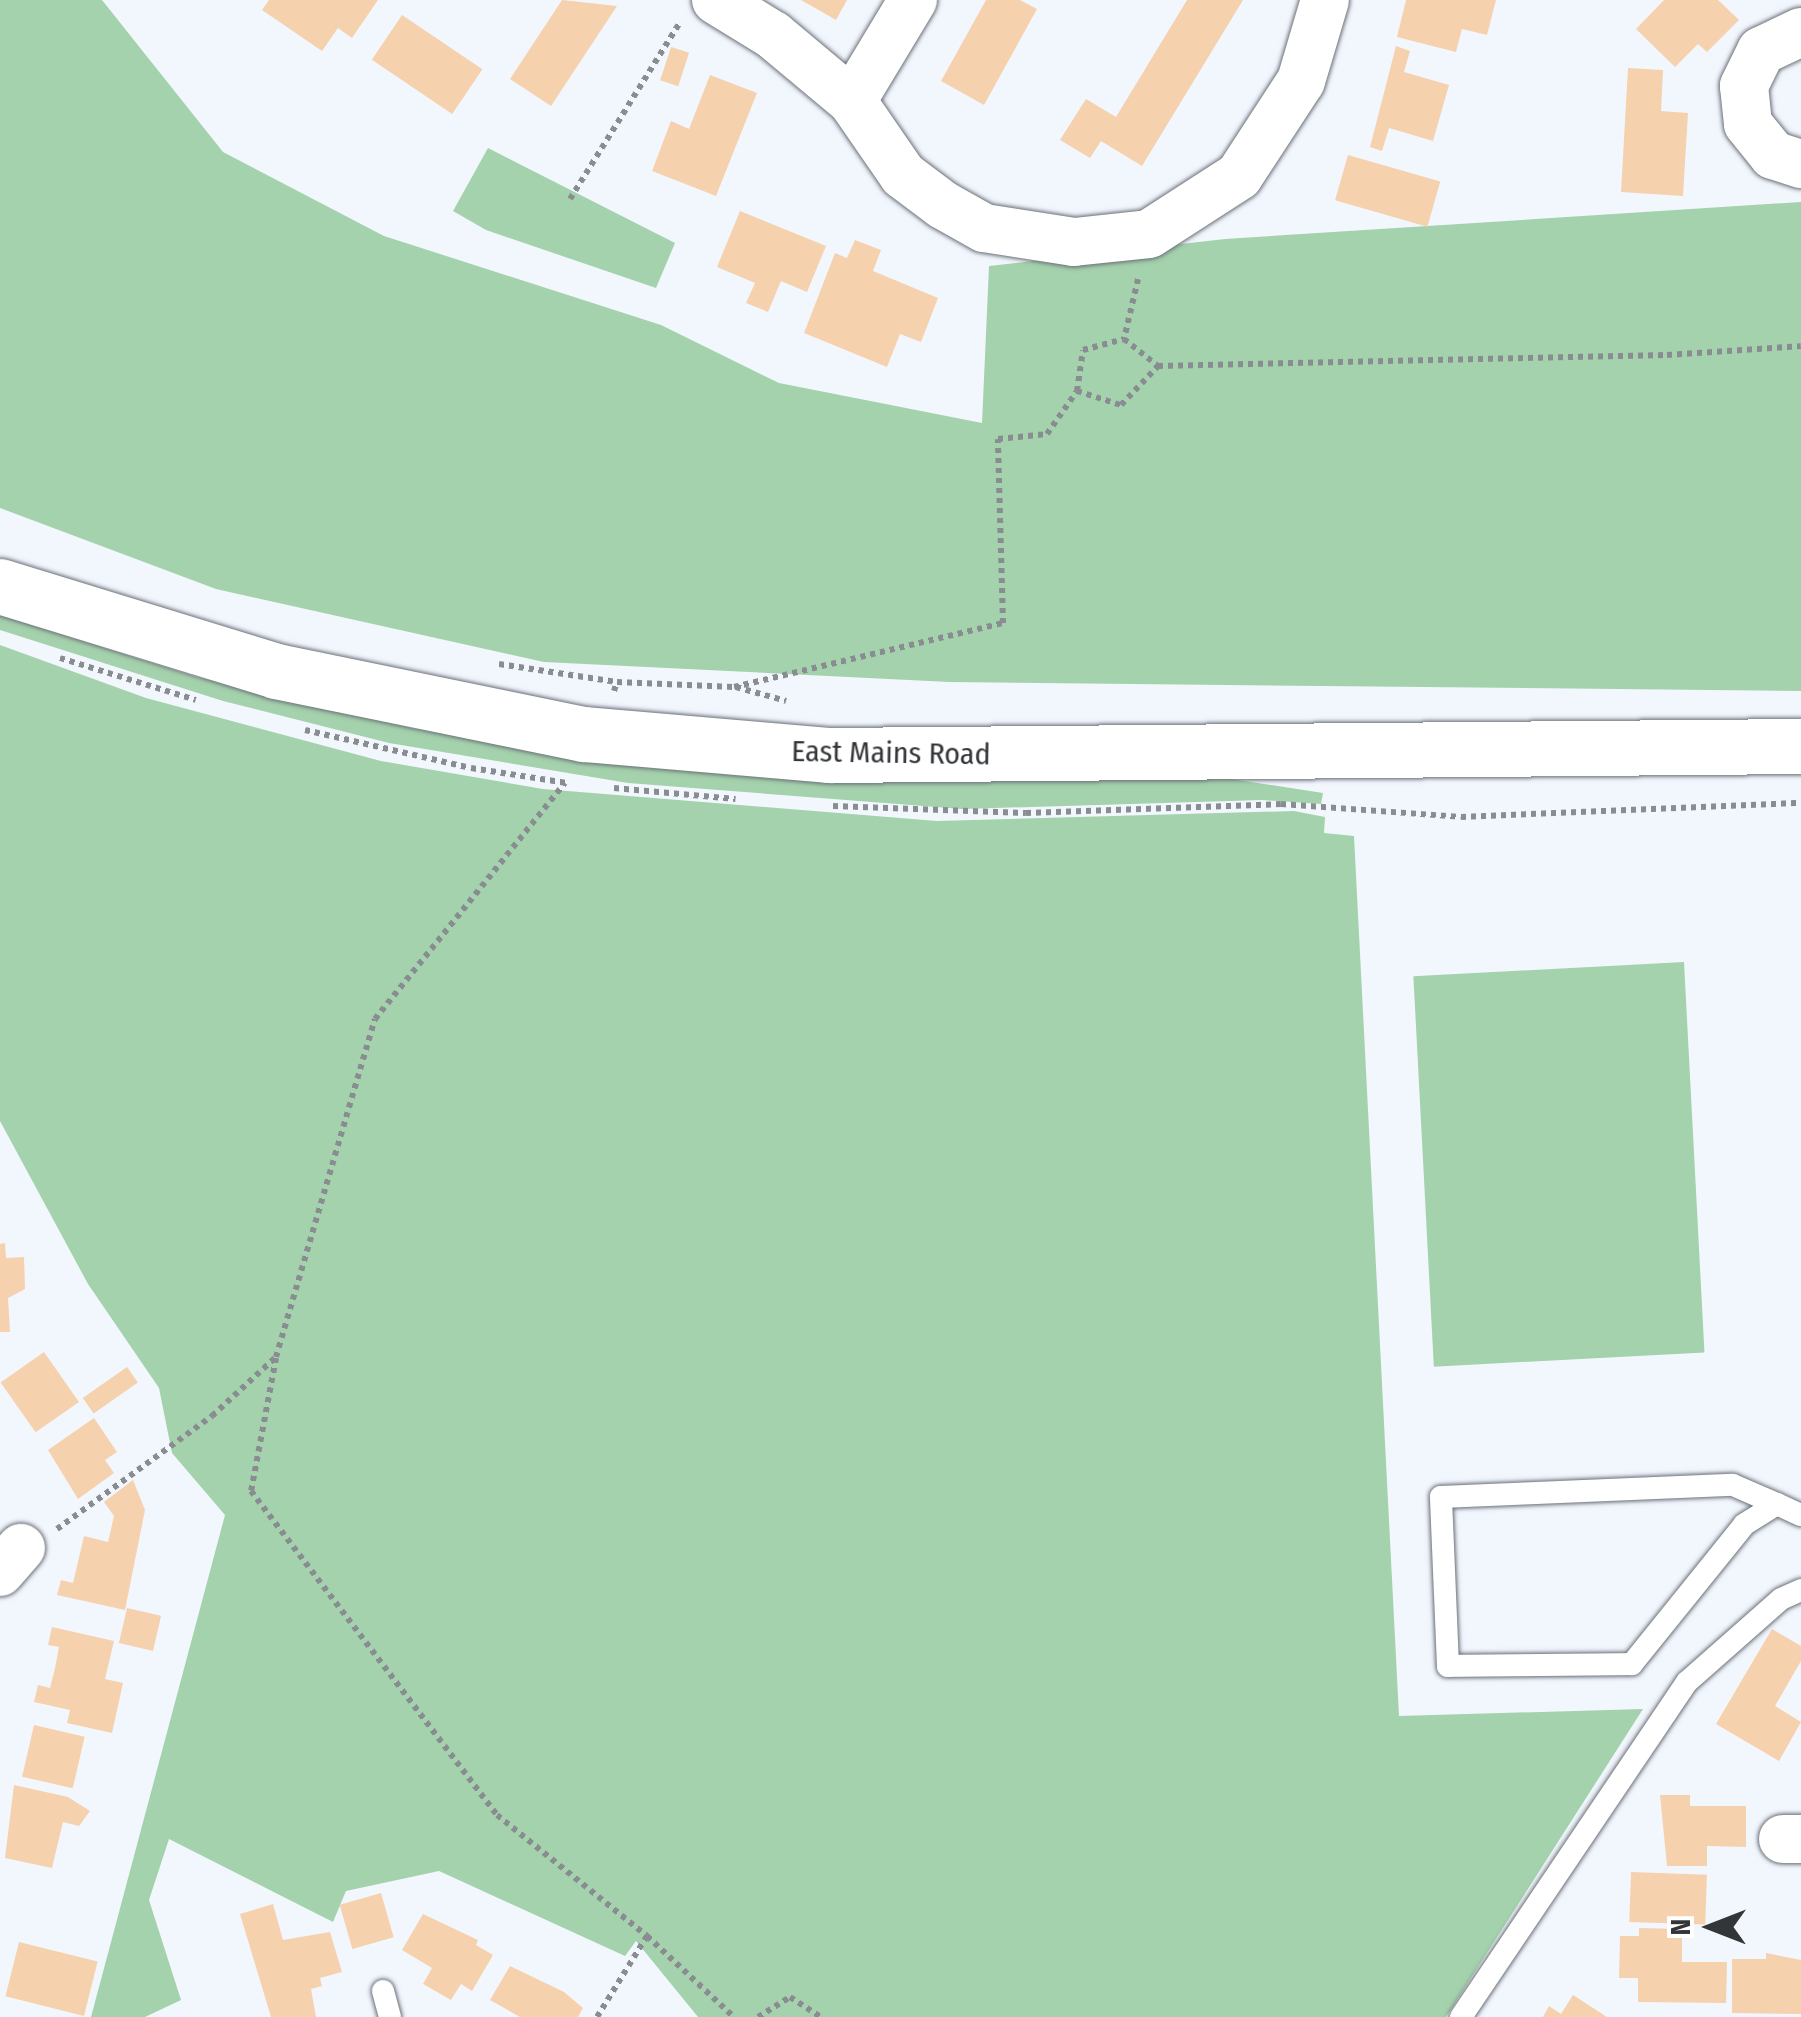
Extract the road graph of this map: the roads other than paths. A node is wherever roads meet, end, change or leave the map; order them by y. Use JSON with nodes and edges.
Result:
{"nodes":[{"id":1,"x":913,"y":0,"type":"edge"},
{"id":2,"x":1325,"y":0,"type":"edge"},
{"id":3,"x":700,"y":8,"type":"edge"},
{"id":4,"x":1801,"y":32,"type":"edge"},
{"id":5,"x":852,"y":101,"type":"junction"},
{"id":6,"x":1801,"y":164,"type":"edge"},
{"id":7,"x":0,"y":586,"type":"edge"},
{"id":8,"x":1801,"y":746,"type":"edge"},
{"id":9,"x":1777,"y":1504,"type":"junction"},
{"id":10,"x":1801,"y":1515,"type":"edge"},
{"id":11,"x":1801,"y":1590,"type":"edge"},
{"id":12,"x":384,"y":1990,"type":"dead end"},
{"id":13,"x":390,"y":2017,"type":"edge"},
{"id":14,"x":1461,"y":2017,"type":"edge"}],
"edges":[{"from":1,"to":5,"type":"street"},
{"from":2,"to":5,"type":"street"},
{"from":3,"to":5,"type":"street"},
{"from":4,"to":6,"type":"street"},
{"from":7,"to":8,"type":"main road","name":"East Mains Road"},
{"from":9,"to":9,"type":"lane"},
{"from":9,"to":10,"type":"lane"},
{"from":11,"to":14,"type":"lane"},
{"from":12,"to":13,"type":"lane"}]}
